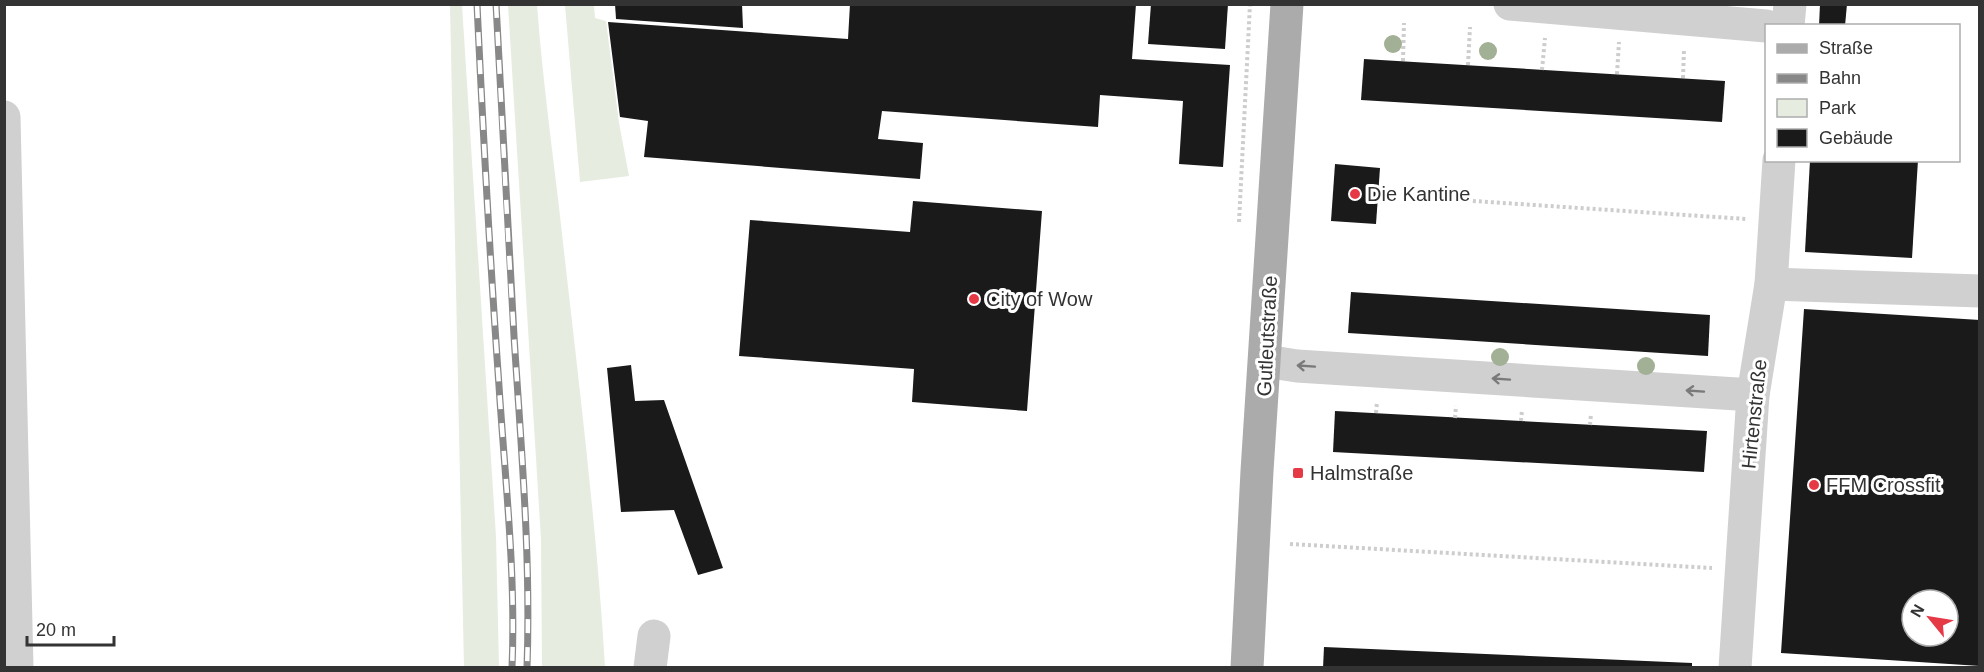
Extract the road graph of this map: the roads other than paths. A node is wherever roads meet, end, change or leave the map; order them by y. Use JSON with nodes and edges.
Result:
{"nodes":[{"id":1,"x":1287,"y":4,"type":"edge"},
{"id":2,"x":1510,"y":4,"type":"edge"},
{"id":3,"x":1790,"y":4,"type":"edge"},
{"id":4,"x":1788,"y":24,"type":"edge"},
{"id":5,"x":1765,"y":26,"type":"edge"},
{"id":6,"x":4,"y":117,"type":"edge"},
{"id":7,"x":1779,"y":162,"type":"edge"},
{"id":8,"x":1771,"y":284,"type":"junction"},
{"id":9,"x":1980,"y":291,"type":"edge"},
{"id":10,"x":1265,"y":361,"type":"junction"},
{"id":11,"x":1754,"y":395,"type":"junction"},
{"id":12,"x":17,"y":668,"type":"edge"},
{"id":13,"x":1247,"y":668,"type":"edge"},
{"id":14,"x":1735,"y":668,"type":"edge"}],
"edges":[{"from":1,"to":10,"type":"main road","name":"Gutleutstraße"},
{"from":2,"to":5,"type":"street"},
{"from":3,"to":4,"type":"street"},
{"from":6,"to":12,"type":"street"},
{"from":7,"to":8,"type":"street","name":"Hirtenstraße"},
{"from":8,"to":9,"type":"street"},
{"from":8,"to":11,"type":"street","name":"Hirtenstraße"},
{"from":11,"to":10,"type":"street","one_way":true},
{"from":10,"to":13,"type":"main road","name":"Gutleutstraße"},
{"from":11,"to":14,"type":"street","name":"Hirtenstraße"}]}
